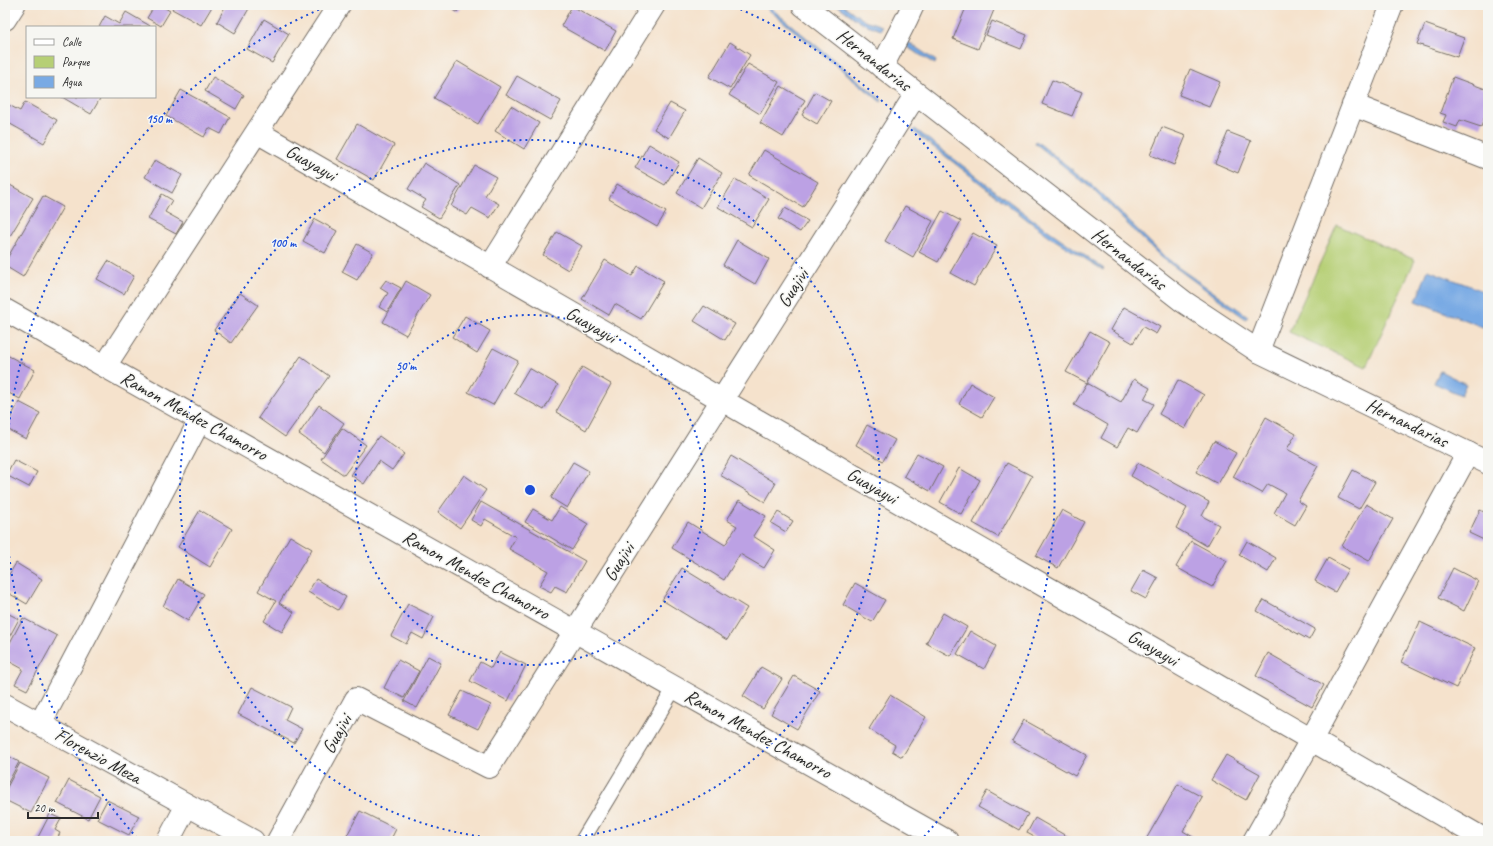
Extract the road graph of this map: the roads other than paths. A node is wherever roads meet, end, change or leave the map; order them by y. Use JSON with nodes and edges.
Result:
{"nodes":[{"id":1,"x":14,"y":5,"type":"edge"},
{"id":2,"x":340,"y":5,"type":"edge"},
{"id":3,"x":654,"y":5,"type":"edge"},
{"id":4,"x":803,"y":5,"type":"edge"},
{"id":5,"x":1392,"y":5,"type":"edge"},
{"id":6,"x":910,"y":11,"type":"edge"},
{"id":7,"x":5,"y":19,"type":"edge"},
{"id":8,"x":882,"y":67,"type":"junction"},
{"id":9,"x":916,"y":94,"type":"junction"},
{"id":10,"x":1353,"y":105,"type":"junction"},
{"id":11,"x":257,"y":132,"type":"junction"},
{"id":12,"x":1488,"y":158,"type":"edge"},
{"id":13,"x":490,"y":267,"type":"junction"},
{"id":14,"x":5,"y":310,"type":"edge"},
{"id":15,"x":1258,"y":351,"type":"junction"},
{"id":16,"x":105,"y":366,"type":"junction"},
{"id":17,"x":722,"y":400,"type":"junction"},
{"id":18,"x":200,"y":420,"type":"junction"},
{"id":19,"x":1468,"y":453,"type":"junction"},
{"id":20,"x":1488,"y":463,"type":"edge"},
{"id":21,"x":575,"y":631,"type":"junction"},
{"id":22,"x":675,"y":687,"type":"junction"},
{"id":23,"x":5,"y":705,"type":"edge"},
{"id":24,"x":40,"y":724,"type":"junction"},
{"id":25,"x":1311,"y":740,"type":"junction"},
{"id":26,"x":187,"y":805,"type":"junction"},
{"id":27,"x":168,"y":841,"type":"edge"},
{"id":28,"x":253,"y":841,"type":"edge"},
{"id":29,"x":278,"y":841,"type":"edge"},
{"id":30,"x":582,"y":841,"type":"edge"},
{"id":31,"x":948,"y":841,"type":"edge"},
{"id":32,"x":1254,"y":841,"type":"edge"},
{"id":33,"x":1487,"y":841,"type":"edge"}],
"edges":[{"from":1,"to":7,"type":"street"},
{"from":2,"to":11,"type":"street"},
{"from":3,"to":13,"type":"street"},
{"from":4,"to":8,"type":"street","name":"Hernandarias"},
{"from":5,"to":10,"type":"street"},
{"from":6,"to":8,"type":"street"},
{"from":8,"to":9,"type":"street","name":"Hernandarias"},
{"from":9,"to":15,"type":"street","name":"Hernandarias"},
{"from":9,"to":17,"type":"street","name":"Guajivi"},
{"from":10,"to":12,"type":"street"},
{"from":10,"to":15,"type":"street"},
{"from":11,"to":13,"type":"street","name":"Guayayvi"},
{"from":11,"to":16,"type":"street"},
{"from":13,"to":17,"type":"street","name":"Guayayvi"},
{"from":14,"to":16,"type":"street","name":"Ramon Mendez Chamorro"},
{"from":15,"to":19,"type":"street","name":"Hernandarias"},
{"from":16,"to":18,"type":"street","name":"Ramon Mendez Chamorro"},
{"from":17,"to":21,"type":"street","name":"Guajivi"},
{"from":17,"to":25,"type":"street","name":"Guayayvi"},
{"from":18,"to":21,"type":"street","name":"Ramon Mendez Chamorro"},
{"from":18,"to":24,"type":"street"},
{"from":19,"to":20,"type":"street","name":"Hernandarias"},
{"from":19,"to":25,"type":"street"},
{"from":21,"to":22,"type":"street","name":"Ramon Mendez Chamorro"},
{"from":21,"to":29,"type":"street","name":"Guajivi"},
{"from":22,"to":30,"type":"lane"},
{"from":22,"to":31,"type":"street","name":"Ramon Mendez Chamorro"},
{"from":23,"to":24,"type":"street","name":"Florenzio Meza"},
{"from":24,"to":26,"type":"street","name":"Florenzio Meza"},
{"from":25,"to":32,"type":"street"},
{"from":25,"to":33,"type":"street","name":"Guayayvi"},
{"from":26,"to":27,"type":"street"},
{"from":26,"to":28,"type":"street","name":"Florenzio Meza"}]}
